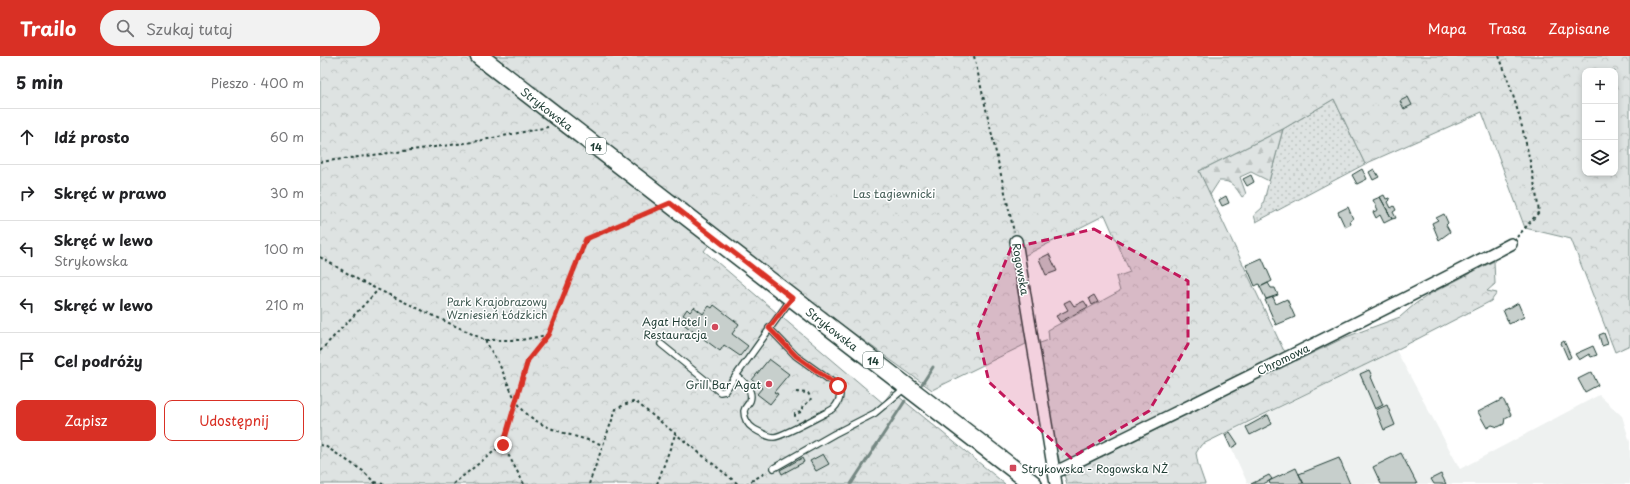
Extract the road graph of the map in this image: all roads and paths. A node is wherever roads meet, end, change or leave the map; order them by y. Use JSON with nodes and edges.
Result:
{"nodes":[{"id":1,"x":479,"y":56,"type":"edge"},
{"id":2,"x":974,"y":56,"type":"edge"},
{"id":3,"x":1499,"y":56,"type":"edge"},
{"id":4,"x":566,"y":123,"type":"junction"},
{"id":5,"x":320,"y":162,"type":"edge"},
{"id":6,"x":670,"y":203,"type":"junction"},
{"id":7,"x":1016,"y":241,"type":"joint"},
{"id":8,"x":1511,"y":244,"type":"joint"},
{"id":9,"x":320,"y":257,"type":"edge"},
{"id":10,"x":378,"y":290,"type":"junction"},
{"id":11,"x":792,"y":298,"type":"junction"},
{"id":12,"x":769,"y":328,"type":"junction"},
{"id":13,"x":548,"y":335,"type":"junction"},
{"id":14,"x":485,"y":340,"type":"junction"},
{"id":15,"x":661,"y":344,"type":"dead end"},
{"id":16,"x":320,"y":351,"type":"edge"},
{"id":17,"x":736,"y":375,"type":"junction"},
{"id":18,"x":907,"y":386,"type":"junction"},
{"id":19,"x":796,"y":392,"type":"dead end"},
{"id":20,"x":516,"y":401,"type":"junction"},
{"id":21,"x":801,"y":426,"type":"junction"},
{"id":22,"x":676,"y":435,"type":"junction"},
{"id":23,"x":320,"y":445,"type":"edge"},
{"id":24,"x":503,"y":445,"type":"junction"},
{"id":25,"x":603,"y":445,"type":"junction"},
{"id":26,"x":774,"y":468,"type":"joint"},
{"id":27,"x":1055,"y":479,"type":"edge"},
{"id":28,"x":376,"y":483,"type":"edge"},
{"id":29,"x":383,"y":484,"type":"edge"},
{"id":30,"x":453,"y":484,"type":"edge"},
{"id":31,"x":524,"y":484,"type":"edge"},
{"id":32,"x":589,"y":484,"type":"edge"},
{"id":33,"x":656,"y":484,"type":"edge"},
{"id":34,"x":738,"y":484,"type":"edge"},
{"id":35,"x":746,"y":484,"type":"edge"},
{"id":36,"x":1033,"y":484,"type":"edge"}],
"edges":[{"from":1,"to":4,"type":"main road","name":"Strykowska","number":"14"},
{"from":2,"to":7,"type":"path","name":"Rogowska"},
{"from":3,"to":8,"type":"path"},
{"from":4,"to":5,"type":"path"},
{"from":4,"to":6,"type":"main road","name":"Strykowska","number":"14"},
{"from":6,"to":11,"type":"main road","name":"Strykowska","number":"14"},
{"from":6,"to":13,"type":"path"},
{"from":7,"to":27,"type":"street","name":"Rogowska"},
{"from":8,"to":27,"type":"street","name":"Chromowa"},
{"from":9,"to":10,"type":"path"},
{"from":10,"to":14,"type":"path"},
{"from":10,"to":16,"type":"path"},
{"from":11,"to":12,"type":"lane"},
{"from":11,"to":18,"type":"main road","name":"Strykowska","number":"14"},
{"from":12,"to":17,"type":"lane"},
{"from":12,"to":21,"type":"lane"},
{"from":13,"to":14,"type":"path"},
{"from":13,"to":20,"type":"path"},
{"from":14,"to":20,"type":"path"},
{"from":15,"to":17,"type":"lane"},
{"from":17,"to":21,"type":"lane"},
{"from":18,"to":26,"type":"lane"},
{"from":18,"to":36,"type":"main road","name":"Strykowska","number":"14"},
{"from":19,"to":21,"type":"path"},
{"from":20,"to":24,"type":"path"},
{"from":20,"to":25,"type":"path"},
{"from":22,"to":25,"type":"path"},
{"from":22,"to":33,"type":"path"},
{"from":22,"to":34,"type":"path"},
{"from":23,"to":28,"type":"path"},
{"from":24,"to":30,"type":"path"},
{"from":24,"to":31,"type":"path"},
{"from":25,"to":32,"type":"path"},
{"from":26,"to":35,"type":"path"},
{"from":28,"to":29,"type":"path"}]}
